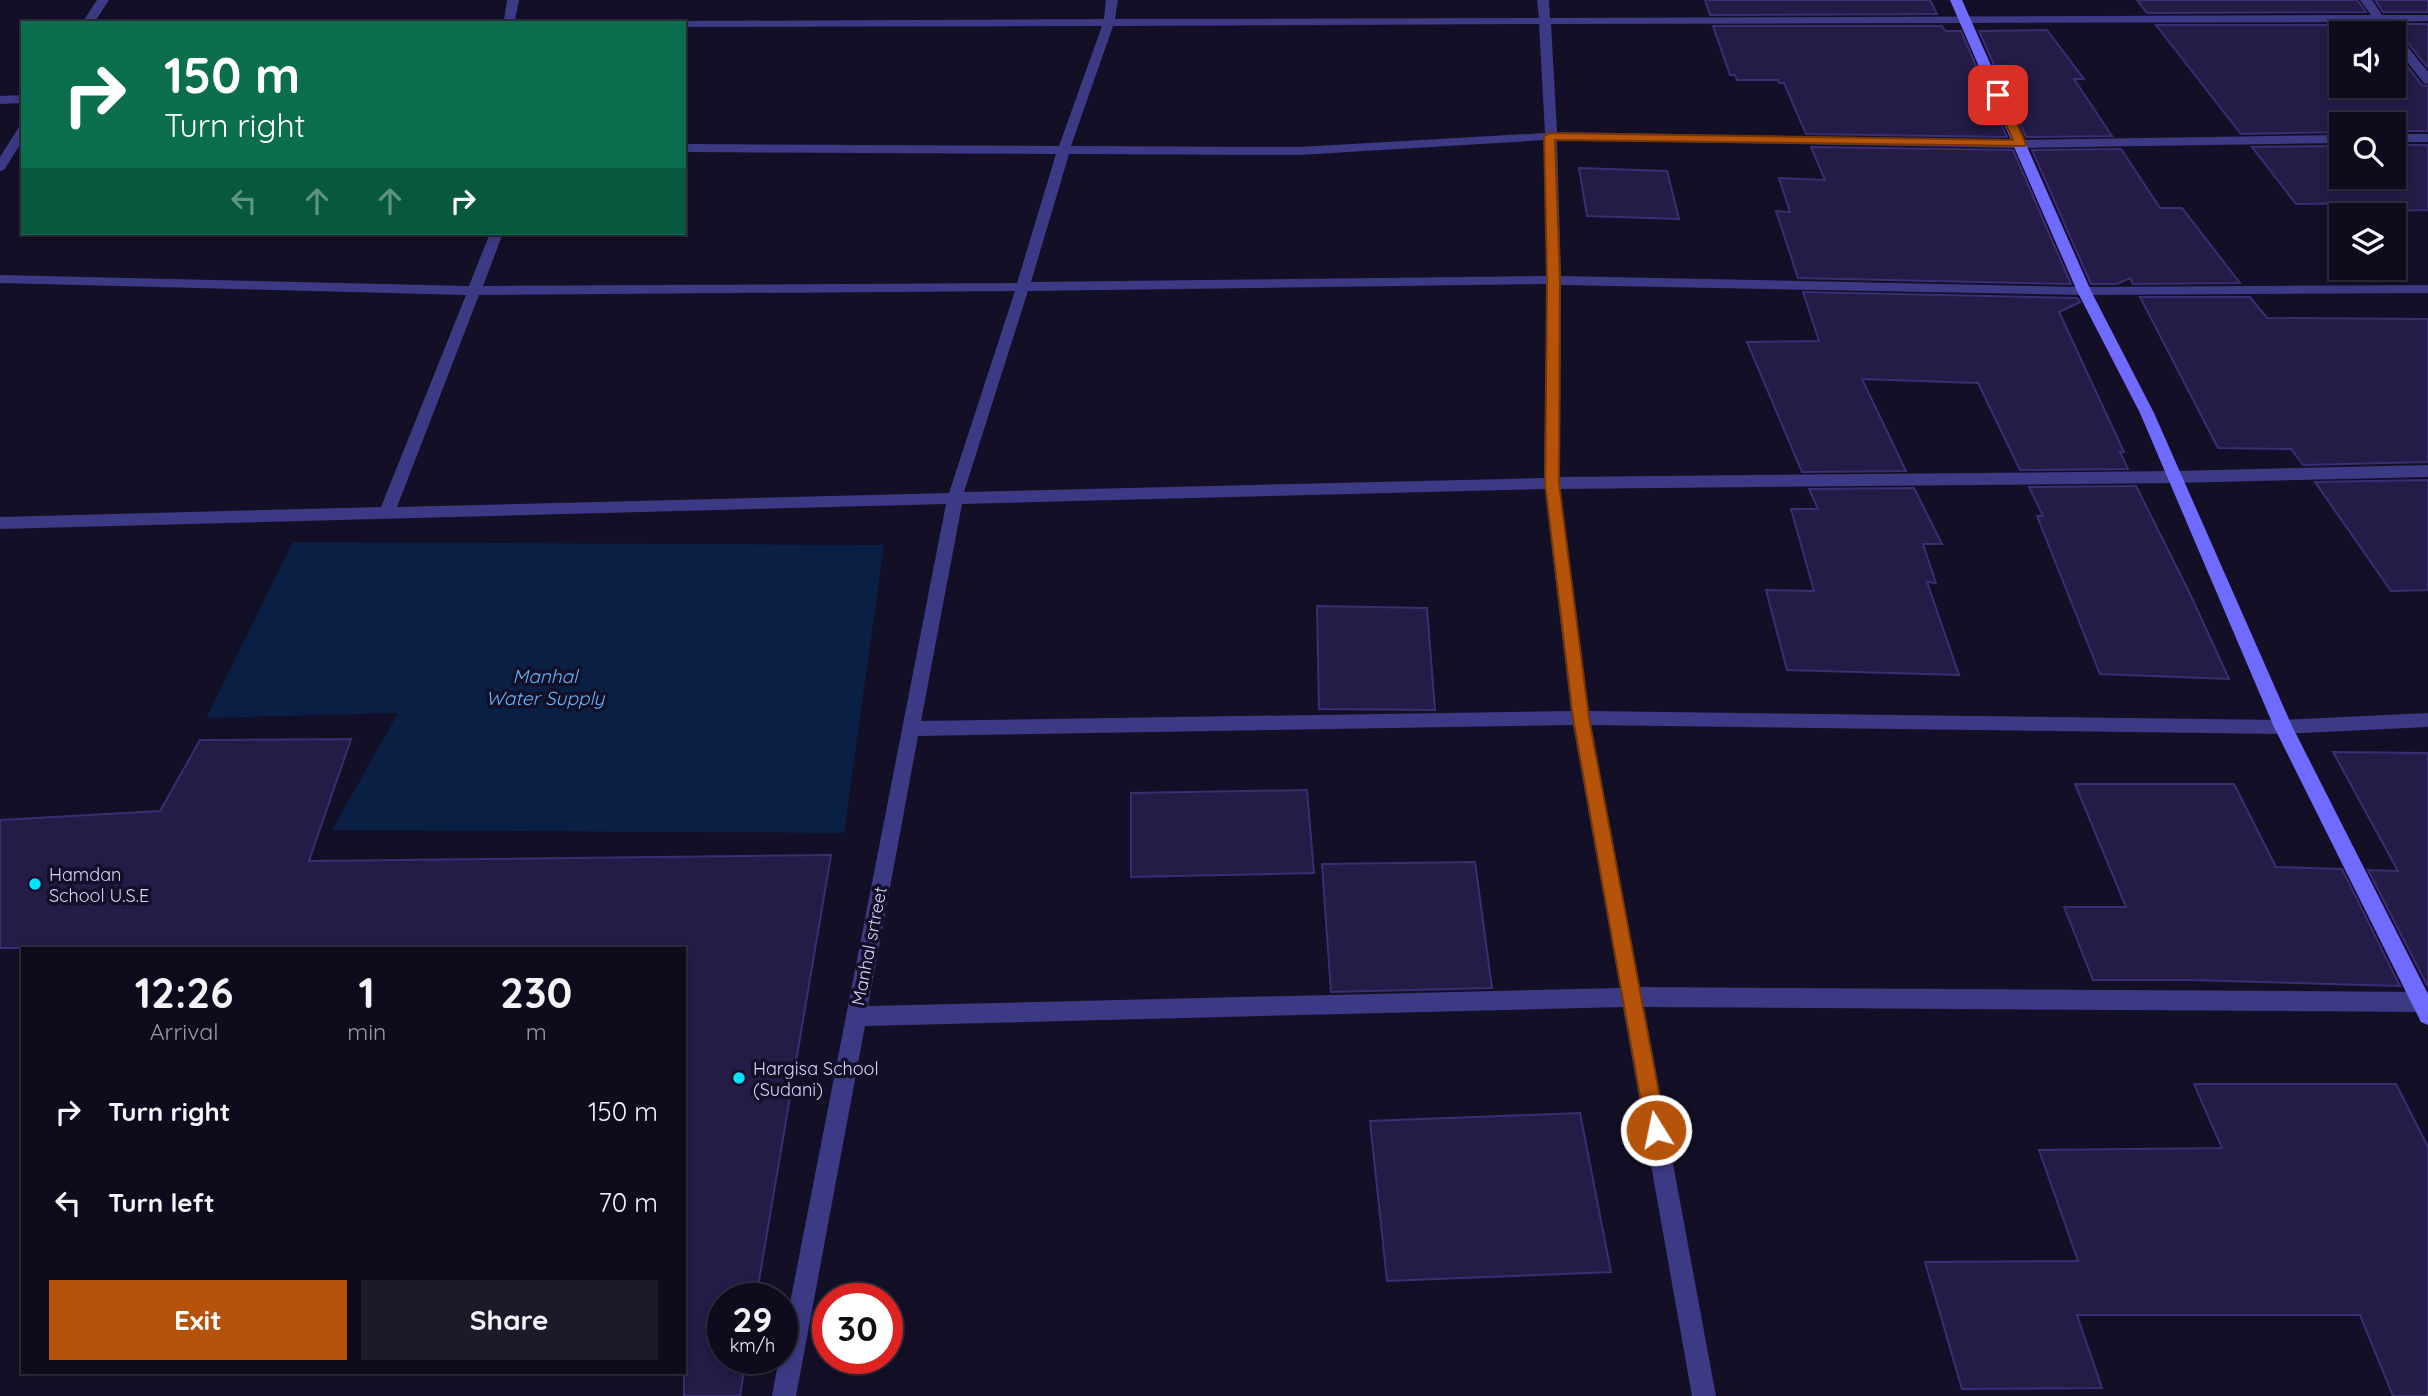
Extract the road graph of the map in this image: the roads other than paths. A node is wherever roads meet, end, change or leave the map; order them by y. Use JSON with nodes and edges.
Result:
{"nodes":[{"id":1,"x":103,"y":0,"type":"edge"},
{"id":2,"x":513,"y":0,"type":"edge"},
{"id":3,"x":1112,"y":0,"type":"edge"},
{"id":4,"x":1543,"y":0,"type":"edge"},
{"id":5,"x":1956,"y":0,"type":"edge"},
{"id":6,"x":2366,"y":0,"type":"edge"},
{"id":7,"x":2428,"y":18,"type":"edge"},
{"id":8,"x":2380,"y":19,"type":"junction"},
{"id":9,"x":1546,"y":20,"type":"junction"},
{"id":10,"x":89,"y":21,"type":"edge"},
{"id":11,"x":509,"y":21,"type":"edge"},
{"id":12,"x":1965,"y":21,"type":"junction"},
{"id":13,"x":1109,"y":22,"type":"junction"},
{"id":14,"x":686,"y":24,"type":"edge"},
{"id":15,"x":2406,"y":52,"type":"edge"},
{"id":16,"x":2428,"y":80,"type":"edge"},
{"id":17,"x":21,"y":99,"type":"edge"},
{"id":18,"x":0,"y":100,"type":"edge"},
{"id":19,"x":21,"y":133,"type":"edge"},
{"id":20,"x":1550,"y":136,"type":"junction"},
{"id":21,"x":2406,"y":138,"type":"edge"},
{"id":22,"x":2428,"y":138,"type":"edge"},
{"id":23,"x":2329,"y":139,"type":"edge"},
{"id":24,"x":2021,"y":144,"type":"junction"},
{"id":25,"x":686,"y":148,"type":"edge"},
{"id":26,"x":1064,"y":149,"type":"junction"},
{"id":27,"x":21,"y":153,"type":"edge"},
{"id":28,"x":9,"y":154,"type":"junction"},
{"id":29,"x":0,"y":167,"type":"edge"},
{"id":30,"x":496,"y":235,"type":"edge"},
{"id":31,"x":0,"y":279,"type":"edge"},
{"id":32,"x":1554,"y":280,"type":"junction"},
{"id":33,"x":1023,"y":288,"type":"junction"},
{"id":34,"x":2428,"y":289,"type":"edge"},
{"id":35,"x":473,"y":290,"type":"junction"},
{"id":36,"x":2084,"y":291,"type":"junction"},
{"id":37,"x":2428,"y":471,"type":"edge"},
{"id":38,"x":2175,"y":477,"type":"junction"},
{"id":39,"x":1552,"y":483,"type":"junction"},
{"id":40,"x":955,"y":497,"type":"junction"},
{"id":41,"x":387,"y":513,"type":"junction"},
{"id":42,"x":0,"y":523,"type":"edge"},
{"id":43,"x":1581,"y":718,"type":"junction"},
{"id":44,"x":2428,"y":720,"type":"edge"},
{"id":45,"x":2283,"y":727,"type":"junction"},
{"id":46,"x":911,"y":729,"type":"junction"},
{"id":47,"x":1632,"y":997,"type":"junction"},
{"id":48,"x":2426,"y":1006,"type":"edge"},
{"id":49,"x":856,"y":1016,"type":"junction"},
{"id":50,"x":783,"y":1396,"type":"edge"},
{"id":51,"x":1704,"y":1396,"type":"edge"}],
"edges":[{"from":1,"to":10,"type":"street"},
{"from":2,"to":11,"type":"street"},
{"from":3,"to":13,"type":"street","name":"Manhal srtreet"},
{"from":4,"to":9,"type":"street"},
{"from":5,"to":12,"type":"street"},
{"from":6,"to":8,"type":"street"},
{"from":7,"to":8,"type":"street"},
{"from":8,"to":12,"type":"street"},
{"from":9,"to":12,"type":"street"},
{"from":9,"to":13,"type":"street"},
{"from":9,"to":20,"type":"street"},
{"from":12,"to":24,"type":"street"},
{"from":13,"to":14,"type":"street"},
{"from":13,"to":26,"type":"street","name":"Manhal srtreet"},
{"from":15,"to":16,"type":"street"},
{"from":17,"to":18,"type":"street"},
{"from":19,"to":28,"type":"street"},
{"from":20,"to":24,"type":"street"},
{"from":20,"to":26,"type":"street"},
{"from":20,"to":32,"type":"street"},
{"from":21,"to":22,"type":"street"},
{"from":23,"to":24,"type":"street"},
{"from":24,"to":36,"type":"street"},
{"from":25,"to":26,"type":"street"},
{"from":26,"to":33,"type":"street","name":"Manhal srtreet"},
{"from":27,"to":28,"type":"street"},
{"from":28,"to":29,"type":"street"},
{"from":30,"to":35,"type":"street"},
{"from":31,"to":35,"type":"street"},
{"from":32,"to":33,"type":"street"},
{"from":32,"to":36,"type":"street"},
{"from":32,"to":39,"type":"street"},
{"from":33,"to":35,"type":"street"},
{"from":33,"to":40,"type":"street","name":"Manhal srtreet"},
{"from":34,"to":36,"type":"street"},
{"from":35,"to":41,"type":"street"},
{"from":36,"to":38,"type":"street"},
{"from":37,"to":38,"type":"street"},
{"from":38,"to":39,"type":"street"},
{"from":38,"to":45,"type":"street"},
{"from":39,"to":40,"type":"street"},
{"from":39,"to":43,"type":"street"},
{"from":40,"to":41,"type":"street"},
{"from":40,"to":46,"type":"street","name":"Manhal srtreet"},
{"from":41,"to":42,"type":"street"},
{"from":43,"to":45,"type":"street"},
{"from":43,"to":46,"type":"street"},
{"from":43,"to":47,"type":"street"},
{"from":44,"to":45,"type":"street"},
{"from":45,"to":48,"type":"street"},
{"from":46,"to":49,"type":"street","name":"Manhal srtreet"},
{"from":47,"to":48,"type":"street"},
{"from":47,"to":49,"type":"street"},
{"from":47,"to":51,"type":"street"},
{"from":49,"to":50,"type":"street","name":"Manhal srtreet"}]}
